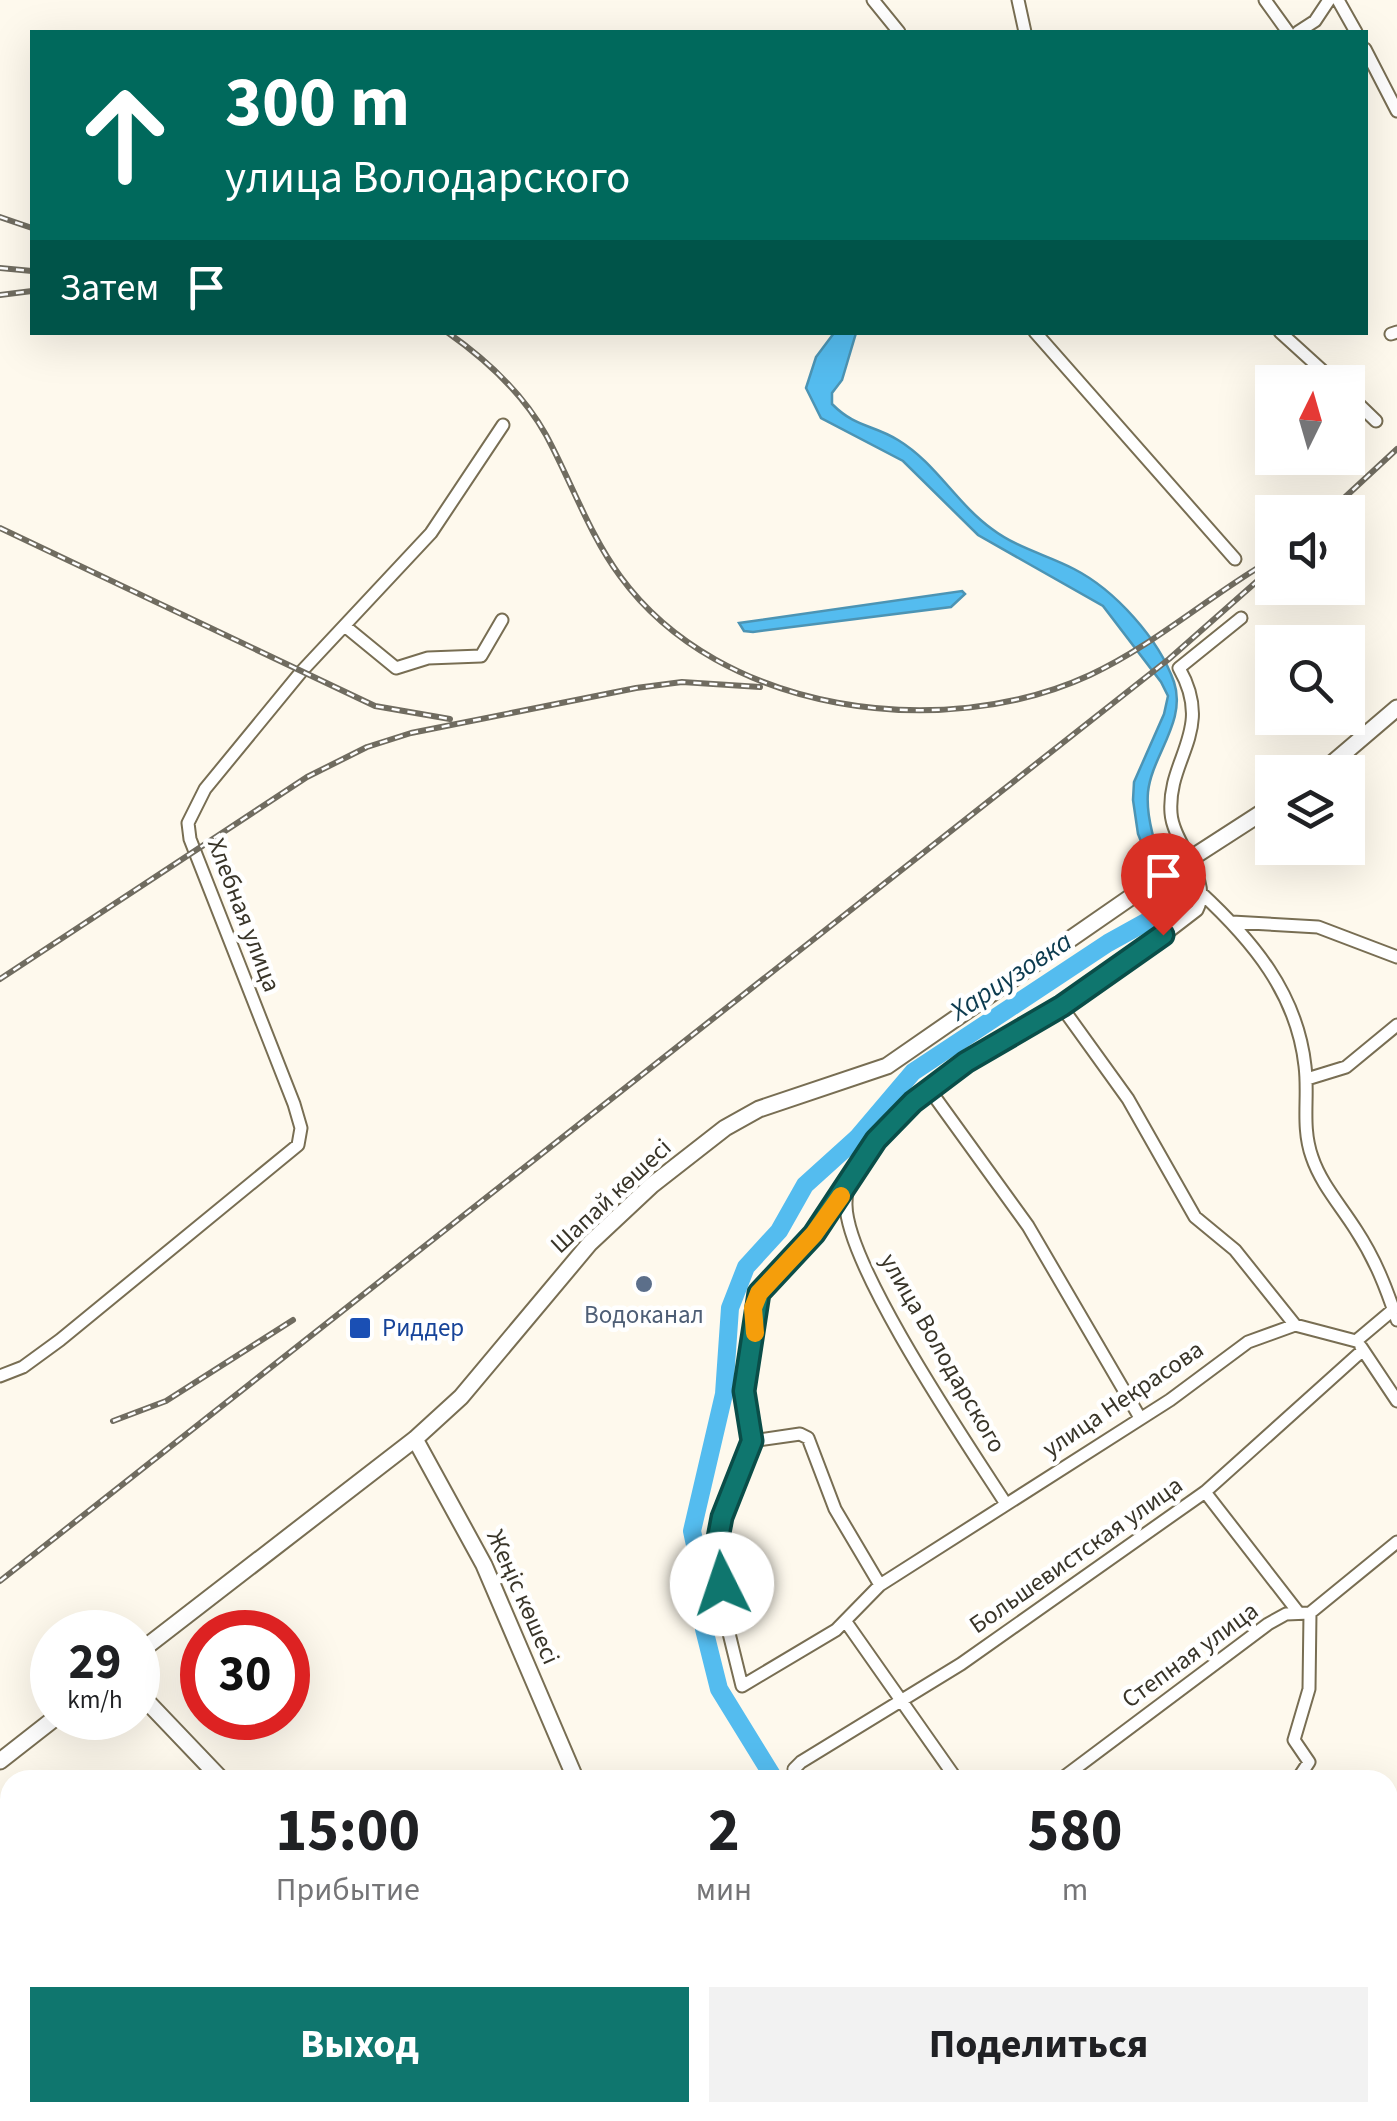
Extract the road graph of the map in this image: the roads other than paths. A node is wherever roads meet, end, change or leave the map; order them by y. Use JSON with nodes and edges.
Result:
{"nodes":[{"id":1,"x":873,"y":0,"type":"edge"},
{"id":2,"x":1018,"y":0,"type":"edge"},
{"id":3,"x":1265,"y":0,"type":"edge"},
{"id":4,"x":1328,"y":0,"type":"edge"},
{"id":5,"x":1338,"y":0,"type":"edge"},
{"id":6,"x":898,"y":30,"type":"edge"},
{"id":7,"x":1025,"y":30,"type":"edge"},
{"id":8,"x":1287,"y":30,"type":"edge"},
{"id":9,"x":1301,"y":30,"type":"edge"},
{"id":10,"x":1355,"y":30,"type":"edge"},
{"id":11,"x":1368,"y":55,"type":"edge"},
{"id":12,"x":1397,"y":111,"type":"edge"},
{"id":13,"x":1038,"y":335,"type":"edge"},
{"id":14,"x":1283,"y":335,"type":"edge"},
{"id":15,"x":1317,"y":365,"type":"edge"},
{"id":16,"x":1365,"y":410,"type":"edge"},
{"id":17,"x":1376,"y":421,"type":"dead end"},
{"id":18,"x":503,"y":425,"type":"dead end"},
{"id":19,"x":1235,"y":559,"type":"dead end"},
{"id":20,"x":1241,"y":618,"type":"dead end"},
{"id":21,"x":502,"y":620,"type":"dead end"},
{"id":22,"x":346,"y":627,"type":"junction"},
{"id":23,"x":1395,"y":714,"type":"edge"},
{"id":24,"x":1343,"y":755,"type":"edge"},
{"id":25,"x":1255,"y":817,"type":"edge"},
{"id":26,"x":1190,"y":858,"type":"junction"},
{"id":27,"x":1200,"y":892,"type":"junction"},
{"id":28,"x":1232,"y":922,"type":"junction"},
{"id":29,"x":1397,"y":957,"type":"edge"},
{"id":30,"x":1062,"y":1006,"type":"junction"},
{"id":31,"x":1397,"y":1025,"type":"edge"},
{"id":32,"x":1306,"y":1078,"type":"junction"},
{"id":33,"x":929,"y":1089,"type":"junction"},
{"id":34,"x":848,"y":1187,"type":"junction"},
{"id":35,"x":1393,"y":1287,"type":"edge"},
{"id":36,"x":1395,"y":1314,"type":"edge"},
{"id":37,"x":1295,"y":1325,"type":"junction"},
{"id":38,"x":1360,"y":1346,"type":"junction"},
{"id":39,"x":0,"y":1376,"type":"edge"},
{"id":40,"x":1397,"y":1401,"type":"edge"},
{"id":41,"x":1138,"y":1416,"type":"junction"},
{"id":42,"x":415,"y":1439,"type":"junction"},
{"id":43,"x":752,"y":1441,"type":"junction"},
{"id":44,"x":1205,"y":1492,"type":"junction"},
{"id":45,"x":1006,"y":1504,"type":"junction"},
{"id":46,"x":1397,"y":1542,"type":"edge"},
{"id":47,"x":880,"y":1584,"type":"junction"},
{"id":48,"x":1304,"y":1613,"type":"junction"},
{"id":49,"x":846,"y":1622,"type":"junction"},
{"id":50,"x":160,"y":1637,"type":"edge"},
{"id":51,"x":899,"y":1700,"type":"junction"},
{"id":52,"x":160,"y":1715,"type":"edge"},
{"id":53,"x":30,"y":1738,"type":"edge"},
{"id":54,"x":0,"y":1761,"type":"edge"},
{"id":55,"x":212,"y":1770,"type":"edge"},
{"id":56,"x":572,"y":1770,"type":"edge"},
{"id":57,"x":795,"y":1770,"type":"edge"},
{"id":58,"x":950,"y":1770,"type":"edge"},
{"id":59,"x":1073,"y":1770,"type":"edge"},
{"id":60,"x":1304,"y":1770,"type":"edge"}],
"edges":[{"from":1,"to":6,"type":"street"},
{"from":2,"to":7,"type":"street"},
{"from":3,"to":8,"type":"street"},
{"from":4,"to":9,"type":"street"},
{"from":5,"to":10,"type":"street"},
{"from":11,"to":12,"type":"street"},
{"from":13,"to":19,"type":"street"},
{"from":14,"to":15,"type":"street"},
{"from":16,"to":17,"type":"street"},
{"from":18,"to":22,"type":"street","name":"Хлебная улица"},
{"from":20,"to":26,"type":"street"},
{"from":21,"to":22,"type":"street"},
{"from":22,"to":39,"type":"street","name":"Хлебная улица"},
{"from":23,"to":24,"type":"street"},
{"from":25,"to":26,"type":"street","name":"Шапай көшесі"},
{"from":26,"to":27,"type":"street"},
{"from":26,"to":42,"type":"street","name":"Шапай көшесі"},
{"from":27,"to":28,"type":"street"},
{"from":27,"to":30,"type":"street"},
{"from":28,"to":29,"type":"street"},
{"from":28,"to":32,"type":"street"},
{"from":30,"to":33,"type":"street"},
{"from":30,"to":37,"type":"street"},
{"from":31,"to":32,"type":"street"},
{"from":32,"to":35,"type":"street"},
{"from":33,"to":34,"type":"street"},
{"from":33,"to":41,"type":"street"},
{"from":34,"to":43,"type":"street"},
{"from":34,"to":45,"type":"street","name":"улица Володарского"},
{"from":35,"to":36,"type":"street"},
{"from":36,"to":38,"type":"street"},
{"from":37,"to":38,"type":"street"},
{"from":37,"to":41,"type":"street","name":"улица Некрасова"},
{"from":38,"to":40,"type":"street"},
{"from":38,"to":44,"type":"street","name":"Большевистская улица"},
{"from":41,"to":45,"type":"street","name":"улица Некрасова"},
{"from":42,"to":50,"type":"street","name":"Шапай көшесі"},
{"from":42,"to":56,"type":"street","name":"Жеңіс көшесі"},
{"from":43,"to":47,"type":"street"},
{"from":43,"to":49,"type":"street","name":"улица Некрасова"},
{"from":44,"to":48,"type":"street"},
{"from":44,"to":51,"type":"street","name":"Большевистская улица"},
{"from":45,"to":47,"type":"street","name":"улица Некрасова"},
{"from":46,"to":48,"type":"street","name":"Степная улица"},
{"from":47,"to":49,"type":"street","name":"улица Некрасова"},
{"from":48,"to":59,"type":"street","name":"Степная улица"},
{"from":48,"to":60,"type":"street"},
{"from":49,"to":51,"type":"street"},
{"from":51,"to":57,"type":"street","name":"Большевистская улица"},
{"from":51,"to":58,"type":"street"},
{"from":52,"to":55,"type":"street"},
{"from":53,"to":54,"type":"street"}]}
